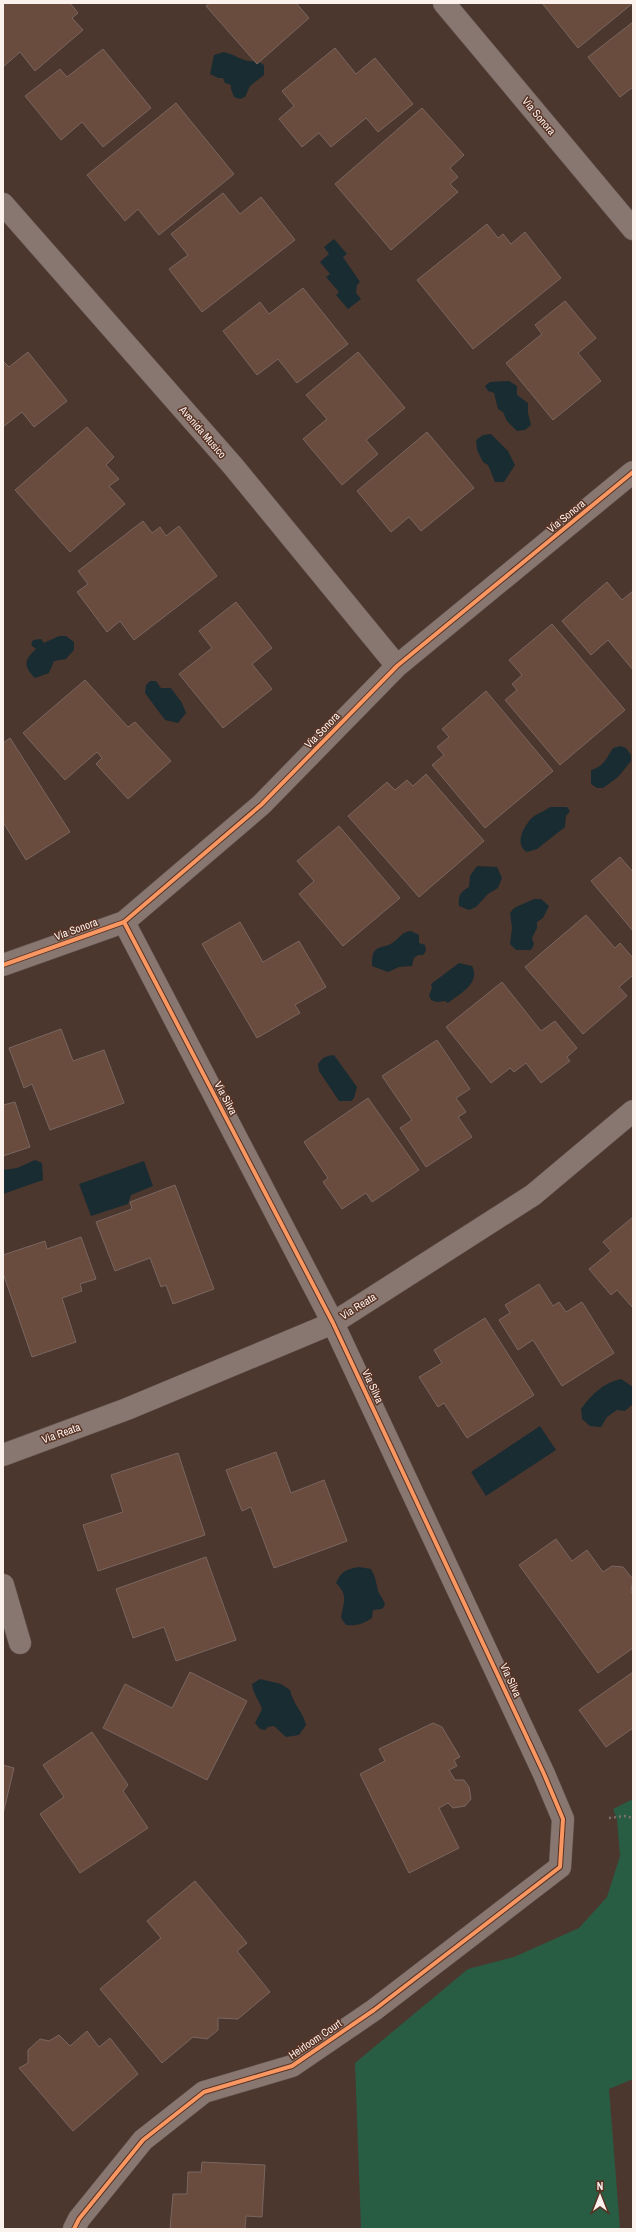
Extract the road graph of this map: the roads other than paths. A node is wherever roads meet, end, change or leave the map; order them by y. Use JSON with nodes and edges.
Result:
{"nodes":[{"id":1,"x":444,"y":3,"type":"edge"},
{"id":2,"x":3,"y":204,"type":"edge"},
{"id":3,"x":633,"y":229,"type":"edge"},
{"id":4,"x":633,"y":472,"type":"edge"},
{"id":5,"x":397,"y":666,"type":"junction"},
{"id":6,"x":124,"y":922,"type":"junction"},
{"id":7,"x":3,"y":965,"type":"edge"},
{"id":8,"x":633,"y":1111,"type":"edge"},
{"id":9,"x":333,"y":1323,"type":"junction"},
{"id":10,"x":3,"y":1455,"type":"edge"},
{"id":11,"x":3,"y":1584,"type":"edge"},
{"id":12,"x":20,"y":1643,"type":"dead end"},
{"id":13,"x":555,"y":1871,"type":"joint"},
{"id":14,"x":74,"y":2229,"type":"edge"}],
"edges":[{"from":1,"to":3,"type":"street","name":"Via Sonora"},
{"from":2,"to":5,"type":"street","name":"Avenida Musico"},
{"from":4,"to":5,"type":"street","name":"Via Sonora"},
{"from":5,"to":6,"type":"street","name":"Via Sonora"},
{"from":6,"to":7,"type":"street","name":"Via Sonora"},
{"from":6,"to":9,"type":"street","name":"Via Silva"},
{"from":8,"to":9,"type":"street","name":"Via Reata"},
{"from":9,"to":10,"type":"street","name":"Via Reata"},
{"from":9,"to":13,"type":"street","name":"Via Silva"},
{"from":11,"to":12,"type":"street"},
{"from":13,"to":14,"type":"street","name":"Heirloom Court"}]}
